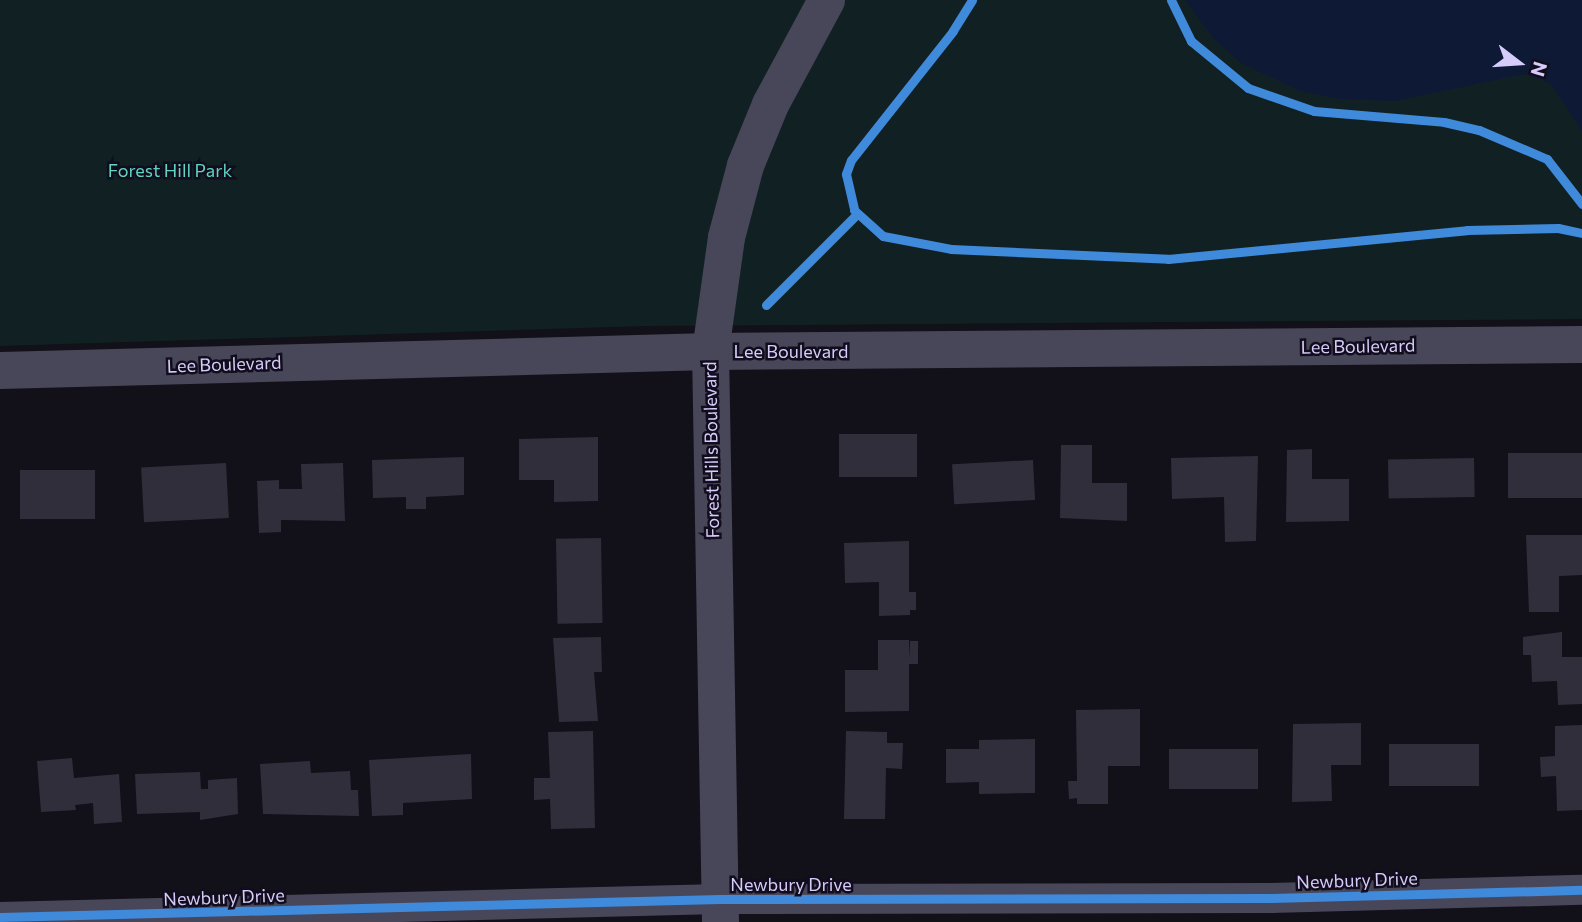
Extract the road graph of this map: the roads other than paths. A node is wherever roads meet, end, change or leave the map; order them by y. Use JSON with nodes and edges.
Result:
{"nodes":[{"id":1,"x":826,"y":0,"type":"edge"},
{"id":2,"x":1582,"y":344,"type":"edge"},
{"id":3,"x":710,"y":351,"type":"junction"},
{"id":4,"x":0,"y":370,"type":"edge"},
{"id":5,"x":1582,"y":890,"type":"edge"},
{"id":6,"x":1271,"y":910,"type":"edge"},
{"id":7,"x":720,"y":911,"type":"edge"},
{"id":8,"x":0,"y":917,"type":"edge"},
{"id":9,"x":165,"y":918,"type":"edge"}],
"edges":[{"from":1,"to":3,"type":"street","name":"Forest Hills Boulevard"},
{"from":2,"to":3,"type":"street","name":"Lee Boulevard"},
{"from":3,"to":4,"type":"street","name":"Lee Boulevard"},
{"from":3,"to":7,"type":"street","name":"Forest Hills Boulevard"},
{"from":5,"to":6,"type":"street","name":"Newbury Drive"},
{"from":6,"to":7,"type":"street","name":"Newbury Drive"},
{"from":7,"to":9,"type":"street","name":"Newbury Drive"},
{"from":8,"to":9,"type":"street","name":"Newbury Drive"}]}
